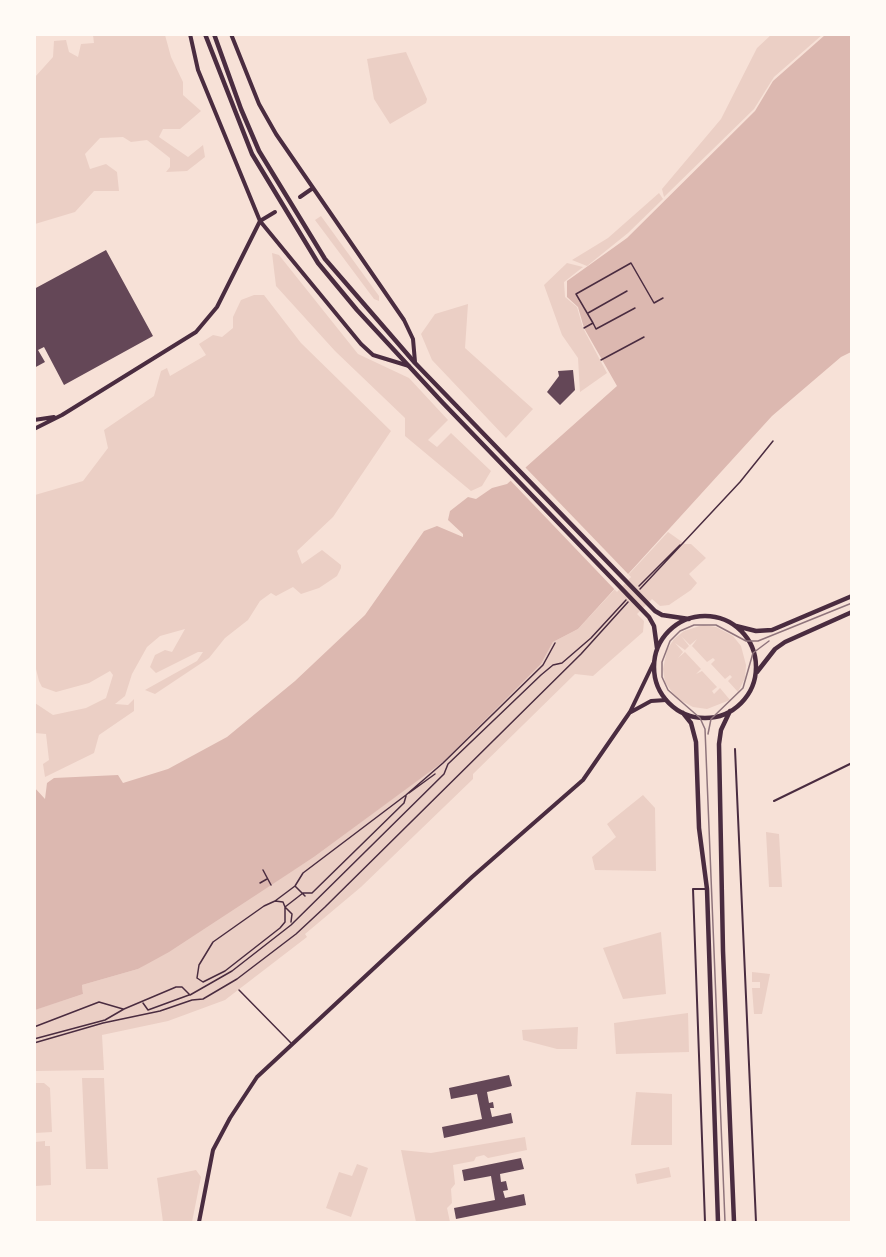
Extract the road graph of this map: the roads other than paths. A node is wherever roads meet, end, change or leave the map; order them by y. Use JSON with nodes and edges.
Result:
{"nodes":[{"id":1,"x":190,"y":34,"type":"edge"},
{"id":2,"x":205,"y":34,"type":"edge"},
{"id":3,"x":214,"y":34,"type":"edge"},
{"id":4,"x":231,"y":34,"type":"edge"},
{"id":5,"x":313,"y":188,"type":"junction"},
{"id":6,"x":300,"y":197,"type":"dead end"},
{"id":7,"x":275,"y":212,"type":"dead end"},
{"id":8,"x":260,"y":221,"type":"junction"},
{"id":9,"x":415,"y":363,"type":"junction"},
{"id":10,"x":410,"y":366,"type":"junction"},
{"id":11,"x":57,"y":417,"type":"junction"},
{"id":12,"x":34,"y":420,"type":"edge"},
{"id":13,"x":34,"y":429,"type":"edge"},
{"id":14,"x":852,"y":596,"type":"edge"},
{"id":15,"x":851,"y":615,"type":"edge"},
{"id":16,"x":689,"y":619,"type":"junction"},
{"id":17,"x":734,"y":625,"type":"junction"},
{"id":18,"x":657,"y":648,"type":"junction"},
{"id":19,"x":654,"y":662,"type":"junction"},
{"id":20,"x":755,"y":674,"type":"junction"},
{"id":21,"x":666,"y":700,"type":"junction"},
{"id":22,"x":730,"y":711,"type":"junction"},
{"id":23,"x":630,"y":712,"type":"junction"},
{"id":24,"x":683,"y":713,"type":"junction"},
{"id":25,"x":735,"y":749,"type":"dead end"},
{"id":26,"x":852,"y":763,"type":"edge"},
{"id":27,"x":774,"y":801,"type":"dead end"},
{"id":28,"x":707,"y":889,"type":"junction"},
{"id":29,"x":239,"y":990,"type":"dead end"},
{"id":30,"x":293,"y":1044,"type":"junction"},
{"id":31,"x":198,"y":1222,"type":"edge"},
{"id":32,"x":705,"y":1222,"type":"edge"},
{"id":33,"x":718,"y":1222,"type":"edge"},
{"id":34,"x":734,"y":1222,"type":"edge"},
{"id":35,"x":756,"y":1222,"type":"edge"}],
"edges":[{"from":1,"to":8,"type":"main road"},
{"from":2,"to":10,"type":"highway"},
{"from":3,"to":9,"type":"highway"},
{"from":4,"to":5,"type":"main road"},
{"from":5,"to":6,"type":"main road"},
{"from":5,"to":9,"type":"main road"},
{"from":7,"to":8,"type":"main road"},
{"from":8,"to":10,"type":"main road"},
{"from":8,"to":11,"type":"main road"},
{"from":9,"to":16,"type":"highway"},
{"from":10,"to":18,"type":"highway"},
{"from":11,"to":12,"type":"main road"},
{"from":11,"to":13,"type":"main road"},
{"from":14,"to":17,"type":"highway"},
{"from":15,"to":20,"type":"highway"},
{"from":16,"to":17,"type":"highway"},
{"from":16,"to":18,"type":"highway"},
{"from":17,"to":20,"type":"highway"},
{"from":18,"to":19,"type":"highway"},
{"from":19,"to":21,"type":"highway"},
{"from":19,"to":23,"type":"main road"},
{"from":20,"to":22,"type":"highway"},
{"from":21,"to":23,"type":"main road"},
{"from":21,"to":24,"type":"highway"},
{"from":22,"to":24,"type":"highway"},
{"from":22,"to":34,"type":"highway"},
{"from":23,"to":30,"type":"main road"},
{"from":24,"to":28,"type":"highway"},
{"from":25,"to":35,"type":"street"},
{"from":26,"to":27,"type":"street"},
{"from":28,"to":32,"type":"street"},
{"from":28,"to":33,"type":"highway"},
{"from":29,"to":30,"type":"lane"},
{"from":30,"to":31,"type":"main road"}]}
